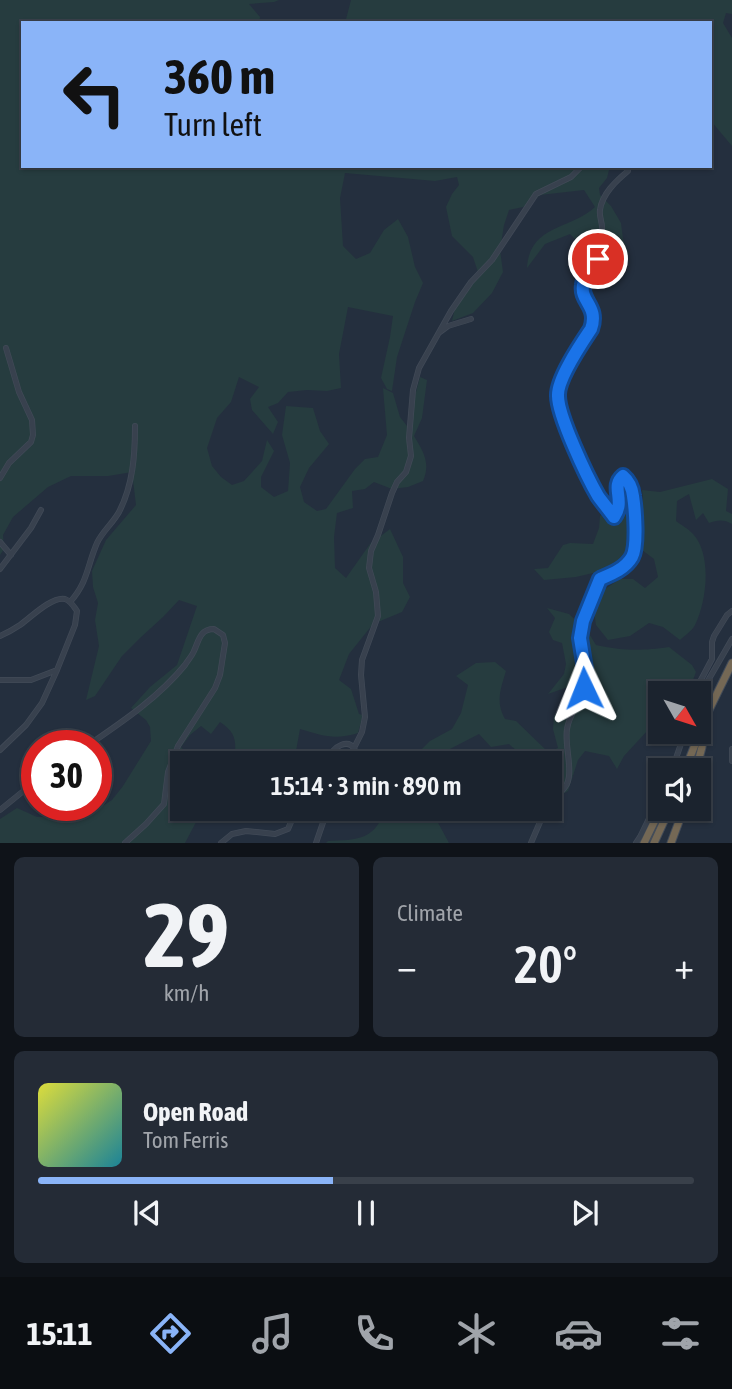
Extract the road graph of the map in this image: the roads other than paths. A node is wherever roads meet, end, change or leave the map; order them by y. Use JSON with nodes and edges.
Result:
{"nodes":[{"id":1,"x":580,"y":168,"type":"edge"},
{"id":2,"x":628,"y":168,"type":"edge"},
{"id":3,"x":471,"y":319,"type":"dead end"},
{"id":4,"x":437,"y":333,"type":"junction"},
{"id":5,"x":6,"y":348,"type":"dead end"},
{"id":6,"x":135,"y":426,"type":"dead end"},
{"id":7,"x":0,"y":478,"type":"edge"},
{"id":8,"x":41,"y":510,"type":"dead end"},
{"id":9,"x":0,"y":542,"type":"edge"},
{"id":10,"x":11,"y":555,"type":"junction"},
{"id":11,"x":0,"y":569,"type":"edge"},
{"id":12,"x":69,"y":602,"type":"junction"},
{"id":13,"x":732,"y":611,"type":"edge"},
{"id":14,"x":0,"y":636,"type":"edge"},
{"id":15,"x":732,"y":639,"type":"edge"},
{"id":16,"x":732,"y":663,"type":"edge"},
{"id":17,"x":57,"y":670,"type":"junction"},
{"id":18,"x":0,"y":680,"type":"edge"},
{"id":19,"x":700,"y":681,"type":"edge"},
{"id":20,"x":708,"y":681,"type":"edge"},
{"id":21,"x":711,"y":706,"type":"edge"},
{"id":22,"x":109,"y":730,"type":"edge"},
{"id":23,"x":354,"y":748,"type":"junction"},
{"id":24,"x":732,"y":749,"type":"edge"},
{"id":25,"x":0,"y":750,"type":"edge"},
{"id":26,"x":333,"y":751,"type":"edge"},
{"id":27,"x":355,"y":751,"type":"edge"},
{"id":28,"x":732,"y":761,"type":"edge"},
{"id":29,"x":562,"y":791,"type":"edge"},
{"id":30,"x":21,"y":793,"type":"edge"},
{"id":31,"x":0,"y":810,"type":"edge"},
{"id":32,"x":291,"y":821,"type":"edge"},
{"id":33,"x":324,"y":821,"type":"edge"},
{"id":34,"x":540,"y":821,"type":"edge"},
{"id":35,"x":648,"y":821,"type":"edge"},
{"id":36,"x":655,"y":821,"type":"edge"},
{"id":37,"x":664,"y":821,"type":"edge"},
{"id":38,"x":679,"y":821,"type":"edge"},
{"id":39,"x":655,"y":841,"type":"edge"},
{"id":40,"x":125,"y":843,"type":"edge"},
{"id":41,"x":221,"y":843,"type":"edge"},
{"id":42,"x":316,"y":843,"type":"edge"},
{"id":43,"x":531,"y":843,"type":"edge"},
{"id":44,"x":636,"y":843,"type":"edge"},
{"id":45,"x":644,"y":843,"type":"edge"},
{"id":46,"x":671,"y":843,"type":"edge"}],
"edges":[{"from":1,"to":4,"type":"street"},
{"from":2,"to":29,"type":"street"},
{"from":3,"to":4,"type":"street"},
{"from":4,"to":23,"type":"street"},
{"from":5,"to":7,"type":"street"},
{"from":6,"to":12,"type":"street"},
{"from":8,"to":10,"type":"street"},
{"from":9,"to":10,"type":"street"},
{"from":10,"to":11,"type":"street"},
{"from":12,"to":14,"type":"street"},
{"from":12,"to":17,"type":"street"},
{"from":13,"to":19,"type":"street"},
{"from":15,"to":20,"type":"street"},
{"from":16,"to":21,"type":"highway"},
{"from":17,"to":18,"type":"street"},
{"from":17,"to":25,"type":"street"},
{"from":22,"to":40,"type":"street"},
{"from":23,"to":26,"type":"street"},
{"from":23,"to":27,"type":"street"},
{"from":24,"to":28,"type":"street"},
{"from":30,"to":31,"type":"street"},
{"from":32,"to":41,"type":"street"},
{"from":33,"to":42,"type":"street"},
{"from":34,"to":43,"type":"street"},
{"from":35,"to":44,"type":"street"},
{"from":36,"to":45,"type":"highway"},
{"from":37,"to":39,"type":"highway"},
{"from":38,"to":46,"type":"highway"}]}
